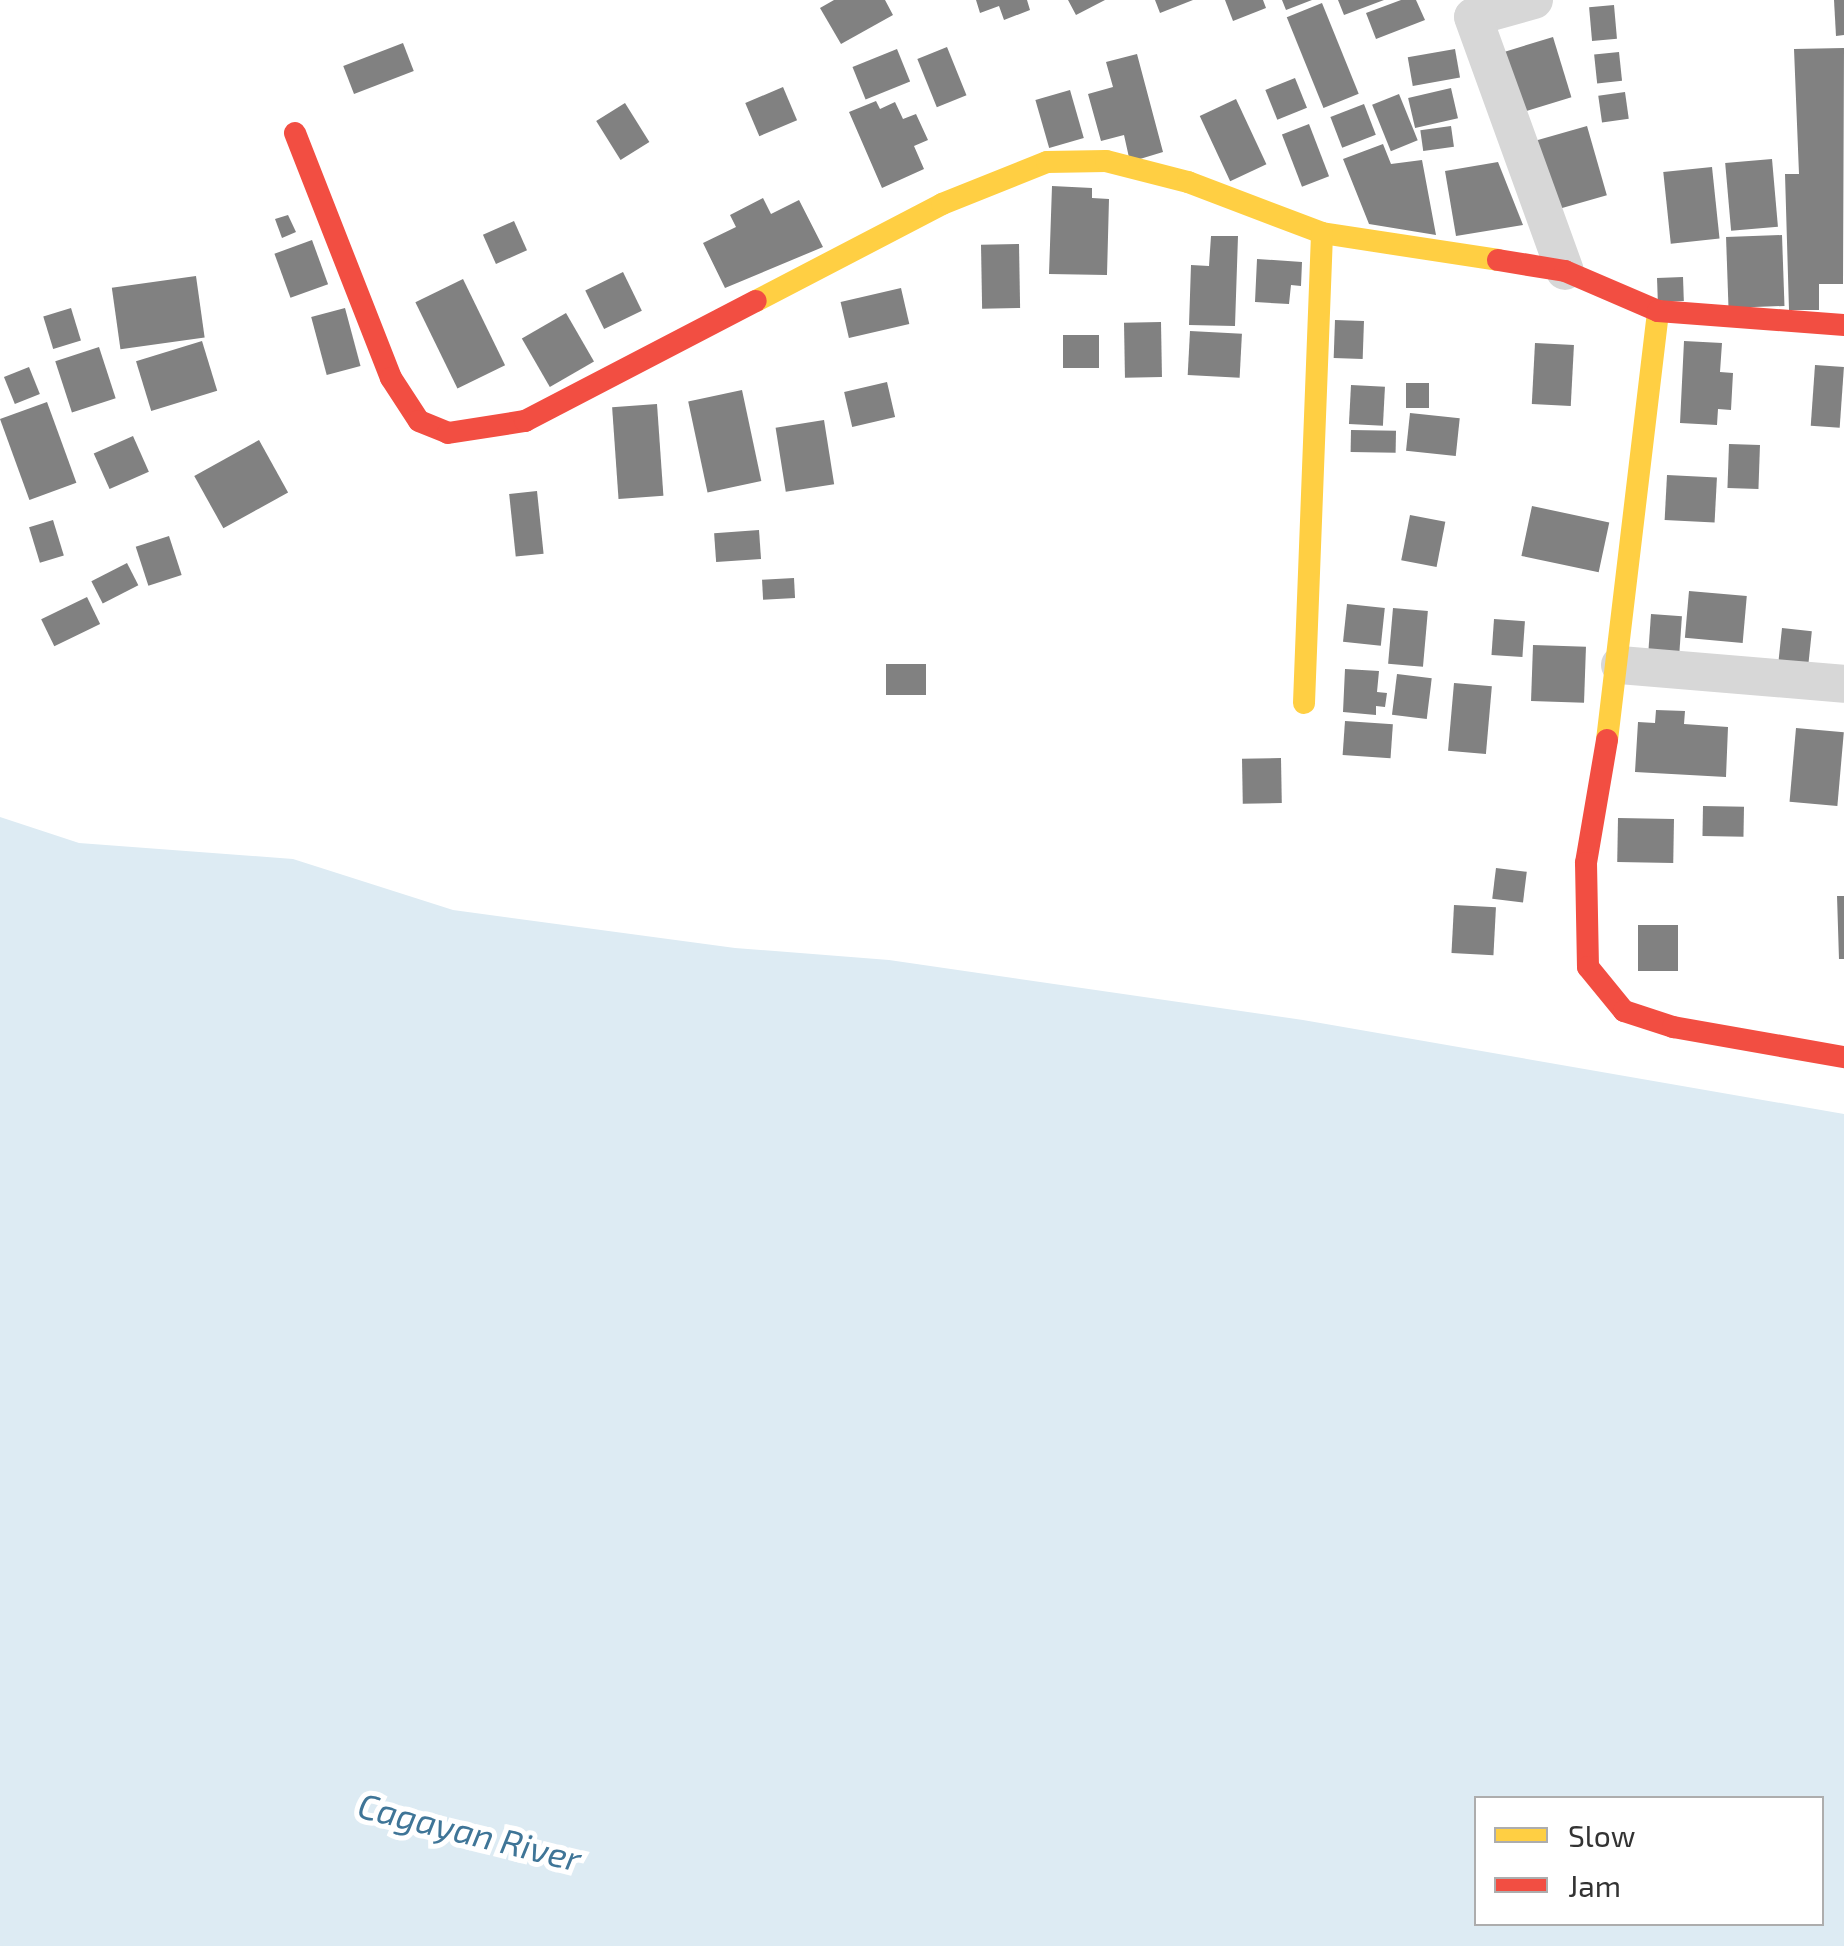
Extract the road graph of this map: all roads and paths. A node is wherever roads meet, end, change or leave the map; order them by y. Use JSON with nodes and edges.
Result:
{"nodes":[{"id":1,"x":1534,"y":0,"type":"edge"},
{"id":2,"x":295,"y":133,"type":"dead end"},
{"id":3,"x":1322,"y":233,"type":"junction"},
{"id":4,"x":1564,"y":271,"type":"junction"},
{"id":5,"x":1658,"y":311,"type":"junction"},
{"id":6,"x":1844,"y":326,"type":"edge"},
{"id":7,"x":1620,"y":665,"type":"junction"},
{"id":8,"x":1844,"y":684,"type":"edge"},
{"id":9,"x":1304,"y":703,"type":"dead end"},
{"id":10,"x":1844,"y":1057,"type":"edge"}],
"edges":[{"from":1,"to":4,"type":"street"},
{"from":2,"to":3,"type":"street"},
{"from":3,"to":4,"type":"street"},
{"from":3,"to":9,"type":"street"},
{"from":4,"to":5,"type":"street"},
{"from":5,"to":6,"type":"street"},
{"from":5,"to":7,"type":"street"},
{"from":7,"to":8,"type":"street"},
{"from":7,"to":10,"type":"street"}]}
